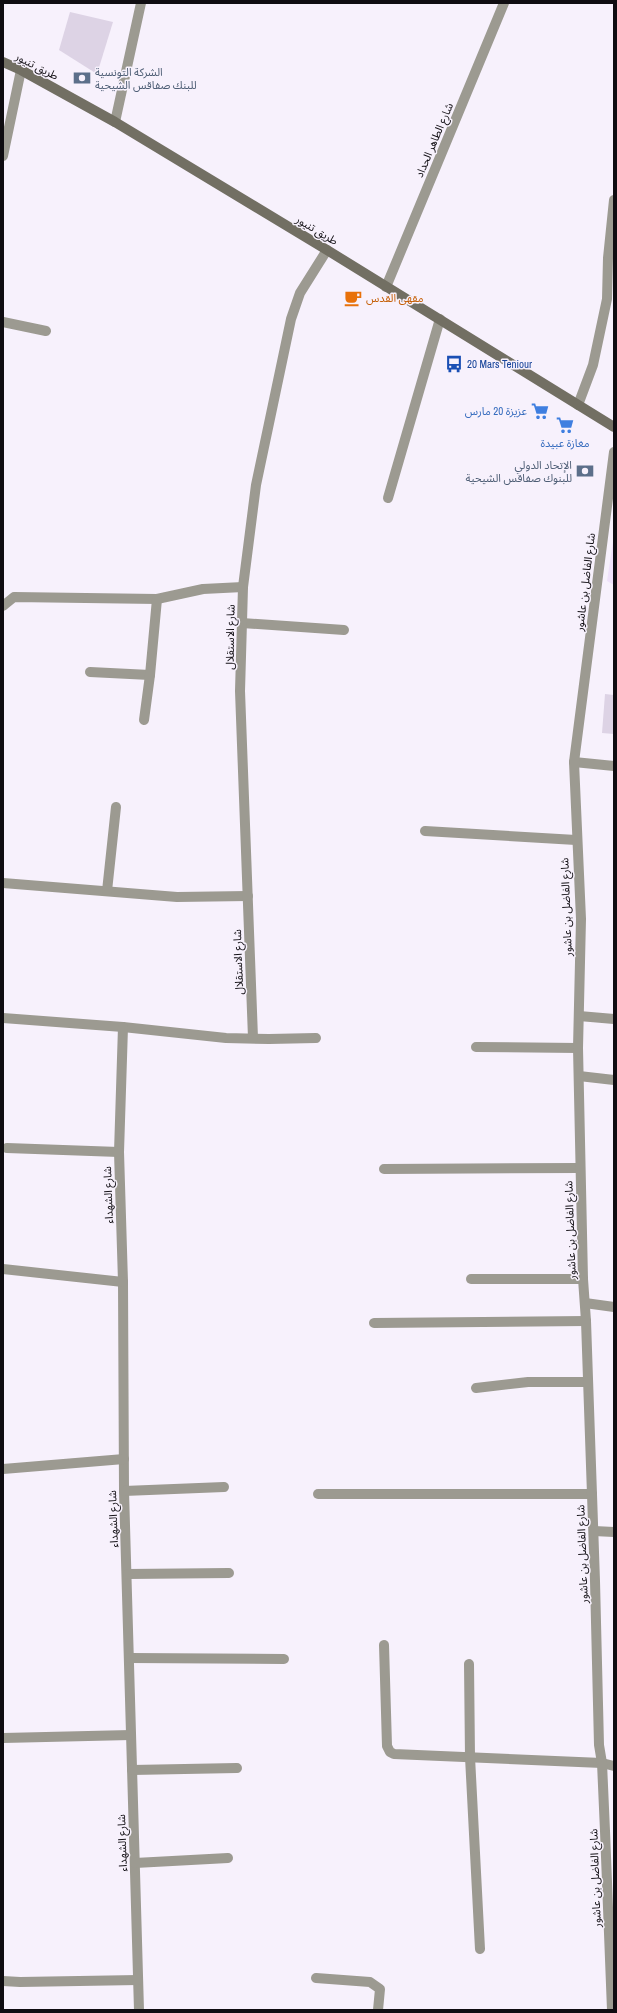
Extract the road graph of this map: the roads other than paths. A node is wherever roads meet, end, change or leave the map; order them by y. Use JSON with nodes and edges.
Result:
{"nodes":[{"id":1,"x":141,"y":3,"type":"edge"},
{"id":2,"x":504,"y":3,"type":"edge"},
{"id":3,"x":3,"y":62,"type":"edge"},
{"id":4,"x":21,"y":70,"type":"junction"},
{"id":5,"x":115,"y":122,"type":"junction"},
{"id":6,"x":3,"y":156,"type":"edge"},
{"id":7,"x":614,"y":200,"type":"edge"},
{"id":8,"x":327,"y":250,"type":"junction"},
{"id":9,"x":386,"y":287,"type":"junction"},
{"id":10,"x":440,"y":319,"type":"junction"},
{"id":11,"x":3,"y":322,"type":"edge"},
{"id":12,"x":46,"y":332,"type":"dead end"},
{"id":13,"x":578,"y":405,"type":"junction"},
{"id":14,"x":614,"y":427,"type":"edge"},
{"id":15,"x":614,"y":452,"type":"edge"},
{"id":16,"x":388,"y":498,"type":"dead end"},
{"id":17,"x":243,"y":587,"type":"junction"},
{"id":18,"x":157,"y":599,"type":"junction"},
{"id":19,"x":3,"y":606,"type":"edge"},
{"id":20,"x":242,"y":623,"type":"junction"},
{"id":21,"x":344,"y":630,"type":"dead end"},
{"id":22,"x":90,"y":672,"type":"dead end"},
{"id":23,"x":150,"y":675,"type":"junction"},
{"id":24,"x":144,"y":720,"type":"dead end"},
{"id":25,"x":574,"y":762,"type":"junction"},
{"id":26,"x":614,"y":766,"type":"edge"},
{"id":27,"x":116,"y":807,"type":"dead end"},
{"id":28,"x":425,"y":831,"type":"dead end"},
{"id":29,"x":576,"y":840,"type":"junction"},
{"id":30,"x":3,"y":883,"type":"edge"},
{"id":31,"x":107,"y":891,"type":"junction"},
{"id":32,"x":248,"y":896,"type":"junction"},
{"id":33,"x":579,"y":1016,"type":"junction"},
{"id":34,"x":3,"y":1018,"type":"edge"},
{"id":35,"x":614,"y":1019,"type":"edge"},
{"id":36,"x":123,"y":1027,"type":"junction"},
{"id":37,"x":253,"y":1038,"type":"junction"},
{"id":38,"x":316,"y":1038,"type":"dead end"},
{"id":39,"x":476,"y":1047,"type":"dead end"},
{"id":40,"x":578,"y":1048,"type":"junction"},
{"id":41,"x":579,"y":1076,"type":"junction"},
{"id":42,"x":614,"y":1080,"type":"edge"},
{"id":43,"x":7,"y":1148,"type":"dead end"},
{"id":44,"x":119,"y":1152,"type":"junction"},
{"id":45,"x":580,"y":1168,"type":"junction"},
{"id":46,"x":384,"y":1169,"type":"dead end"},
{"id":47,"x":3,"y":1269,"type":"edge"},
{"id":48,"x":471,"y":1279,"type":"dead end"},
{"id":49,"x":583,"y":1279,"type":"junction"},
{"id":50,"x":123,"y":1282,"type":"junction"},
{"id":51,"x":585,"y":1303,"type":"junction"},
{"id":52,"x":614,"y":1307,"type":"edge"},
{"id":53,"x":586,"y":1321,"type":"junction"},
{"id":54,"x":374,"y":1323,"type":"dead end"},
{"id":55,"x":588,"y":1382,"type":"junction"},
{"id":56,"x":476,"y":1388,"type":"dead end"},
{"id":57,"x":124,"y":1459,"type":"junction"},
{"id":58,"x":3,"y":1468,"type":"edge"},
{"id":59,"x":224,"y":1486,"type":"dead end"},
{"id":60,"x":124,"y":1491,"type":"junction"},
{"id":61,"x":318,"y":1494,"type":"dead end"},
{"id":62,"x":592,"y":1494,"type":"junction"},
{"id":63,"x":594,"y":1531,"type":"junction"},
{"id":64,"x":614,"y":1532,"type":"edge"},
{"id":65,"x":229,"y":1573,"type":"dead end"},
{"id":66,"x":128,"y":1574,"type":"junction"},
{"id":67,"x":384,"y":1645,"type":"dead end"},
{"id":68,"x":130,"y":1658,"type":"junction"},
{"id":69,"x":284,"y":1659,"type":"dead end"},
{"id":70,"x":470,"y":1664,"type":"dead end"},
{"id":71,"x":131,"y":1735,"type":"junction"},
{"id":72,"x":3,"y":1738,"type":"edge"},
{"id":73,"x":470,"y":1757,"type":"junction"},
{"id":74,"x":602,"y":1764,"type":"junction"},
{"id":75,"x":614,"y":1766,"type":"edge"},
{"id":76,"x":236,"y":1768,"type":"dead end"},
{"id":77,"x":132,"y":1770,"type":"junction"},
{"id":78,"x":228,"y":1858,"type":"dead end"},
{"id":79,"x":135,"y":1863,"type":"junction"},
{"id":80,"x":480,"y":1949,"type":"dead end"},
{"id":81,"x":316,"y":1978,"type":"dead end"},
{"id":82,"x":138,"y":1980,"type":"junction"},
{"id":83,"x":3,"y":1981,"type":"edge"},
{"id":84,"x":139,"y":2010,"type":"edge"},
{"id":85,"x":378,"y":2010,"type":"edge"},
{"id":86,"x":612,"y":2010,"type":"edge"}],
"edges":[{"from":1,"to":5,"type":"street"},
{"from":2,"to":9,"type":"street","name":"شارع الطاهر الحداد"},
{"from":3,"to":4,"type":"main road","name":"طريق تنيور"},
{"from":4,"to":5,"type":"main road","name":"طريق تنيور"},
{"from":4,"to":6,"type":"street"},
{"from":5,"to":8,"type":"main road","name":"طريق تنيور"},
{"from":7,"to":13,"type":"street"},
{"from":8,"to":9,"type":"main road","name":"طريق تنيور"},
{"from":8,"to":17,"type":"street","name":"شارع الاستقلال"},
{"from":9,"to":10,"type":"main road","name":"طريق تنيور"},
{"from":10,"to":13,"type":"main road","name":"طريق تنيور"},
{"from":10,"to":16,"type":"street"},
{"from":11,"to":12,"type":"street"},
{"from":13,"to":14,"type":"main road","name":"طريق تنيور"},
{"from":15,"to":25,"type":"street","name":"شارع الفاضل بن عاشور"},
{"from":17,"to":18,"type":"street"},
{"from":17,"to":20,"type":"street","name":"شارع الاستقلال"},
{"from":18,"to":19,"type":"street"},
{"from":18,"to":23,"type":"street"},
{"from":20,"to":21,"type":"street"},
{"from":20,"to":32,"type":"street","name":"شارع الاستقلال"},
{"from":22,"to":23,"type":"street"},
{"from":23,"to":24,"type":"street"},
{"from":25,"to":26,"type":"street"},
{"from":25,"to":29,"type":"street","name":"شارع الفاضل بن عاشور"},
{"from":27,"to":31,"type":"street"},
{"from":28,"to":29,"type":"street"},
{"from":29,"to":33,"type":"street","name":"شارع الفاضل بن عاشور"},
{"from":30,"to":31,"type":"street"},
{"from":31,"to":32,"type":"street"},
{"from":32,"to":37,"type":"street","name":"شارع الاستقلال"},
{"from":33,"to":35,"type":"street"},
{"from":33,"to":40,"type":"street","name":"شارع الفاضل بن عاشور"},
{"from":34,"to":36,"type":"street"},
{"from":36,"to":37,"type":"street"},
{"from":36,"to":44,"type":"street","name":"شارع الشهداء"},
{"from":37,"to":38,"type":"street"},
{"from":39,"to":40,"type":"street"},
{"from":40,"to":41,"type":"street","name":"شارع الفاضل بن عاشور"},
{"from":41,"to":42,"type":"street"},
{"from":41,"to":45,"type":"street","name":"شارع الفاضل بن عاشور"},
{"from":43,"to":44,"type":"street"},
{"from":44,"to":50,"type":"street","name":"شارع الشهداء"},
{"from":45,"to":46,"type":"street"},
{"from":45,"to":49,"type":"street","name":"شارع الفاضل بن عاشور"},
{"from":47,"to":50,"type":"street"},
{"from":48,"to":49,"type":"street"},
{"from":49,"to":51,"type":"street","name":"شارع الفاضل بن عاشور"},
{"from":50,"to":57,"type":"street","name":"شارع الشهداء"},
{"from":51,"to":52,"type":"street"},
{"from":51,"to":53,"type":"street","name":"شارع الفاضل بن عاشور"},
{"from":53,"to":54,"type":"street"},
{"from":53,"to":55,"type":"street","name":"شارع الفاضل بن عاشور"},
{"from":55,"to":56,"type":"street"},
{"from":55,"to":62,"type":"street","name":"شارع الفاضل بن عاشور"},
{"from":57,"to":58,"type":"street"},
{"from":57,"to":60,"type":"street","name":"شارع الشهداء"},
{"from":59,"to":60,"type":"street"},
{"from":60,"to":66,"type":"street","name":"شارع الشهداء"},
{"from":61,"to":62,"type":"street"},
{"from":62,"to":63,"type":"street","name":"شارع الفاضل بن عاشور"},
{"from":63,"to":64,"type":"street"},
{"from":63,"to":74,"type":"street","name":"شارع الفاضل بن عاشور"},
{"from":65,"to":66,"type":"street"},
{"from":66,"to":68,"type":"street","name":"شارع الشهداء"},
{"from":67,"to":73,"type":"street"},
{"from":68,"to":69,"type":"street"},
{"from":68,"to":71,"type":"street","name":"شارع الشهداء"},
{"from":70,"to":73,"type":"street"},
{"from":71,"to":72,"type":"street"},
{"from":71,"to":77,"type":"street","name":"شارع الشهداء"},
{"from":73,"to":74,"type":"street"},
{"from":73,"to":80,"type":"street"},
{"from":74,"to":75,"type":"street"},
{"from":74,"to":86,"type":"street","name":"شارع الفاضل بن عاشور"},
{"from":76,"to":77,"type":"street"},
{"from":77,"to":79,"type":"street","name":"شارع الشهداء"},
{"from":78,"to":79,"type":"street"},
{"from":79,"to":82,"type":"street","name":"شارع الشهداء"},
{"from":81,"to":85,"type":"street"},
{"from":82,"to":83,"type":"street"},
{"from":82,"to":84,"type":"street","name":"شارع الشهداء"}]}
